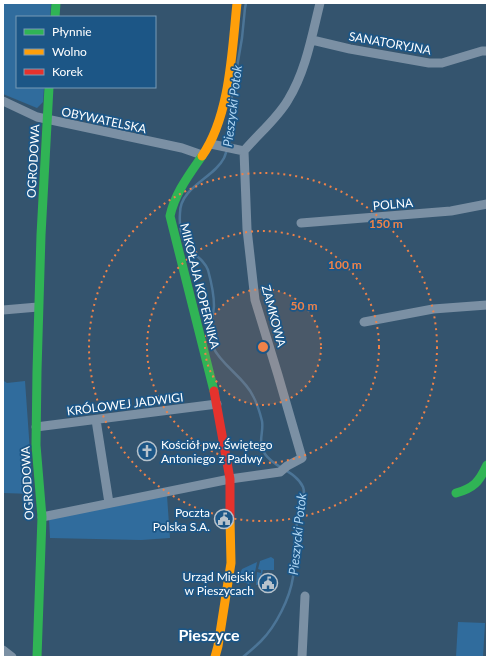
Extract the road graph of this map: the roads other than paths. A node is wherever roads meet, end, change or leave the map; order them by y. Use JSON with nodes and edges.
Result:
{"nodes":[{"id":1,"x":56,"y":3,"type":"edge"},
{"id":2,"x":237,"y":3,"type":"edge"},
{"id":3,"x":320,"y":3,"type":"edge"},
{"id":4,"x":55,"y":16,"type":"edge"},
{"id":5,"x":312,"y":40,"type":"junction"},
{"id":6,"x":487,"y":51,"type":"edge"},
{"id":7,"x":49,"y":88,"type":"edge"},
{"id":8,"x":3,"y":101,"type":"edge"},
{"id":9,"x":47,"y":120,"type":"junction"},
{"id":10,"x":211,"y":144,"type":"junction"},
{"id":11,"x":244,"y":151,"type":"junction"},
{"id":12,"x":202,"y":156,"type":"junction"},
{"id":13,"x":487,"y":204,"type":"edge"},
{"id":14,"x":300,"y":223,"type":"dead end"},
{"id":15,"x":487,"y":305,"type":"edge"},
{"id":16,"x":38,"y":307,"type":"junction"},
{"id":17,"x":3,"y":310,"type":"edge"},
{"id":18,"x":364,"y":322,"type":"dead end"},
{"id":19,"x":217,"y":404,"type":"junction"},
{"id":20,"x":96,"y":420,"type":"junction"},
{"id":21,"x":36,"y":427,"type":"junction"},
{"id":22,"x":487,"y":464,"type":"edge"},
{"id":23,"x":230,"y":479,"type":"junction"},
{"id":24,"x":456,"y":493,"type":"dead end"},
{"id":25,"x":109,"y":503,"type":"junction"},
{"id":26,"x":42,"y":517,"type":"junction"},
{"id":27,"x":306,"y":596,"type":"dead end"},
{"id":28,"x":3,"y":650,"type":"edge"},
{"id":29,"x":12,"y":657,"type":"edge"},
{"id":30,"x":37,"y":657,"type":"edge"},
{"id":31,"x":215,"y":657,"type":"edge"},
{"id":32,"x":302,"y":657,"type":"edge"}],
"edges":[{"from":1,"to":4,"type":"street"},
{"from":2,"to":10,"type":"street","name":"MIKOŁAJA KOPERNIKA"},
{"from":3,"to":5,"type":"street"},
{"from":5,"to":6,"type":"street","name":"SANATORYJNA"},
{"from":5,"to":11,"type":"street"},
{"from":7,"to":9,"type":"street","name":"OGRODOWA"},
{"from":8,"to":9,"type":"street","name":"OBYWATELSKA"},
{"from":9,"to":12,"type":"street","name":"OBYWATELSKA"},
{"from":9,"to":16,"type":"street","name":"OGRODOWA"},
{"from":10,"to":11,"type":"street"},
{"from":10,"to":12,"type":"street","name":"MIKOŁAJA KOPERNIKA"},
{"from":11,"to":23,"type":"street","name":"ZAMKOWA"},
{"from":12,"to":19,"type":"street","name":"MIKOŁAJA KOPERNIKA"},
{"from":13,"to":14,"type":"street","name":"POLNA"},
{"from":15,"to":18,"type":"street"},
{"from":16,"to":17,"type":"street"},
{"from":16,"to":21,"type":"street","name":"OGRODOWA"},
{"from":19,"to":20,"type":"street","name":"KRÓLOWEJ JADWIGI"},
{"from":19,"to":23,"type":"street","name":"MIKOŁAJA KOPERNIKA"},
{"from":20,"to":21,"type":"street","name":"KRÓLOWEJ JADWIGI"},
{"from":20,"to":25,"type":"street"},
{"from":21,"to":26,"type":"street","name":"OGRODOWA"},
{"from":22,"to":24,"type":"street"},
{"from":23,"to":25,"type":"street"},
{"from":23,"to":31,"type":"street","name":"MIKOŁAJA KOPERNIKA"},
{"from":25,"to":26,"type":"street"},
{"from":26,"to":30,"type":"street","name":"OGRODOWA"},
{"from":27,"to":32,"type":"street"},
{"from":28,"to":29,"type":"street"}]}
